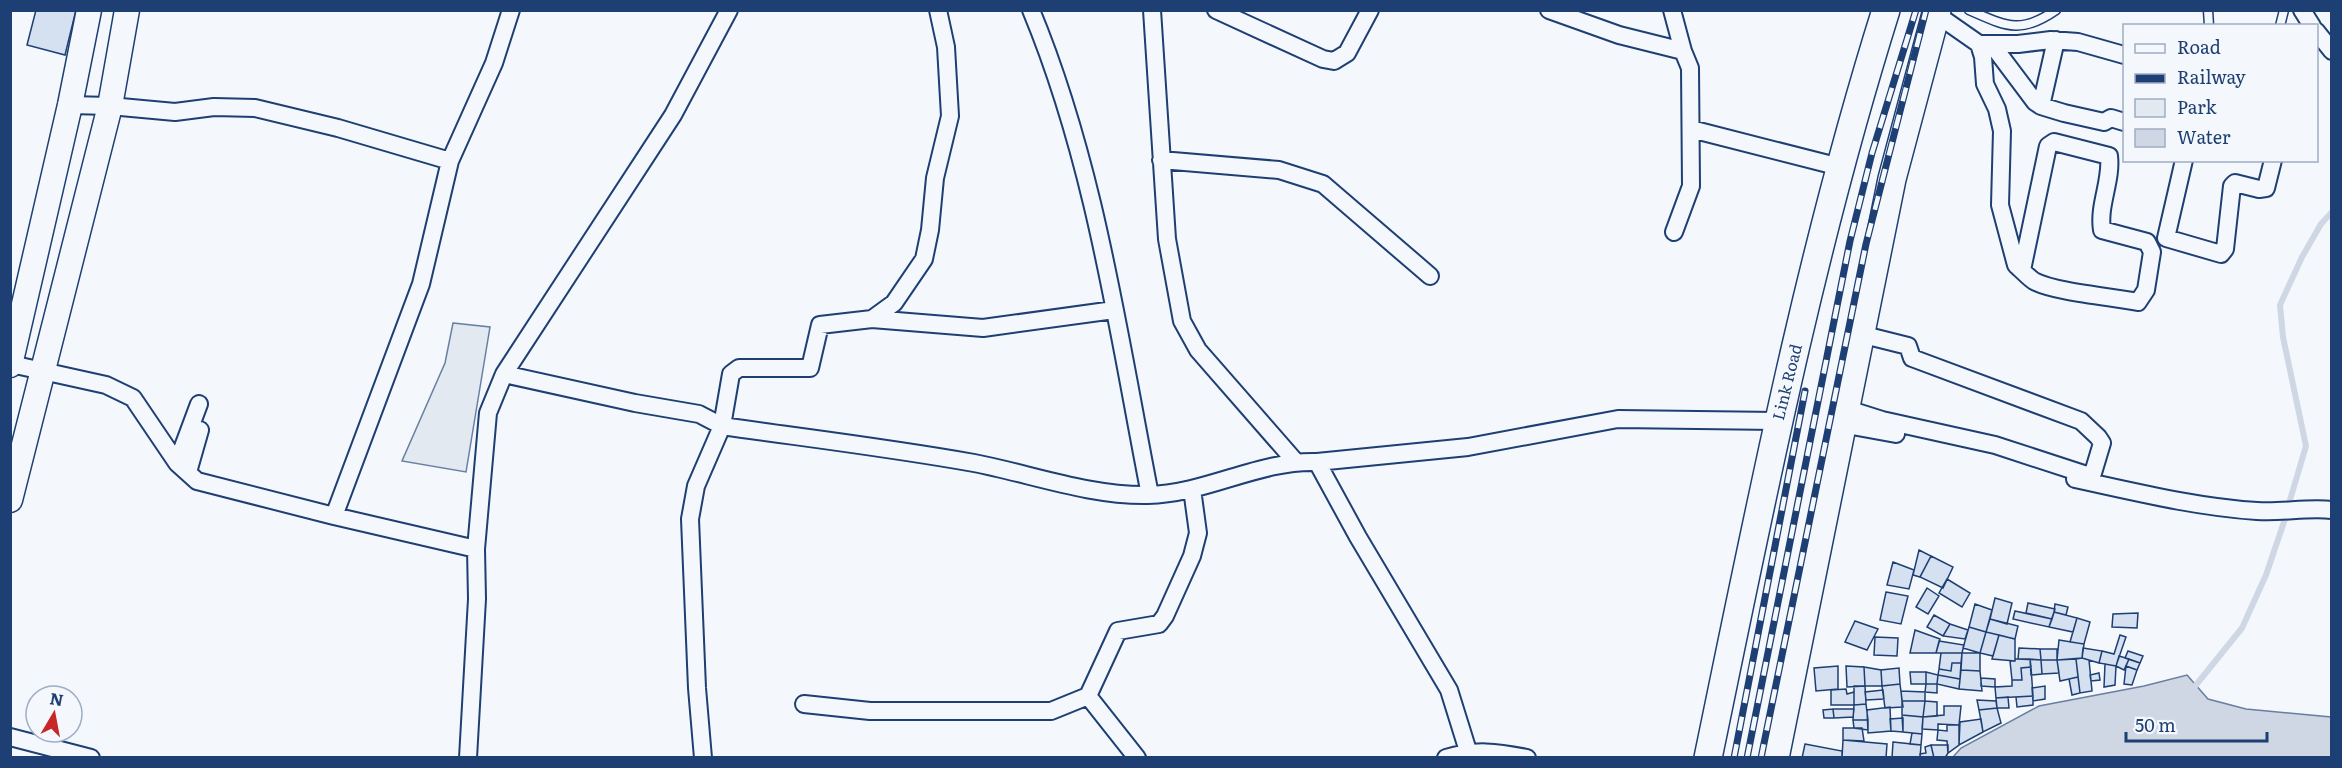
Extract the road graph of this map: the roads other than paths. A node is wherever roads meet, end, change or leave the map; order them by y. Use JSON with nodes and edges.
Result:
{"nodes":[{"id":1,"x":89,"y":10,"type":"edge"},
{"id":2,"x":128,"y":10,"type":"edge"},
{"id":3,"x":511,"y":10,"type":"edge"},
{"id":4,"x":729,"y":10,"type":"edge"},
{"id":5,"x":938,"y":10,"type":"edge"},
{"id":6,"x":1031,"y":10,"type":"edge"},
{"id":7,"x":1152,"y":10,"type":"edge"},
{"id":8,"x":1216,"y":10,"type":"edge"},
{"id":9,"x":1370,"y":10,"type":"edge"},
{"id":10,"x":1549,"y":10,"type":"edge"},
{"id":11,"x":1672,"y":10,"type":"edge"},
{"id":12,"x":1886,"y":10,"type":"edge"},
{"id":13,"x":1969,"y":10,"type":"edge"},
{"id":14,"x":2056,"y":10,"type":"edge"},
{"id":15,"x":2302,"y":10,"type":"edge"},
{"id":16,"x":1937,"y":12,"type":"edge"},
{"id":17,"x":2311,"y":24,"type":"edge"},
{"id":18,"x":2318,"y":34,"type":"edge"},
{"id":19,"x":2056,"y":40,"type":"junction"},
{"id":20,"x":1986,"y":45,"type":"junction"},
{"id":21,"x":1683,"y":51,"type":"junction"},
{"id":22,"x":2331,"y":51,"type":"edge"},
{"id":23,"x":2123,"y":55,"type":"edge"},
{"id":24,"x":70,"y":105,"type":"junction"},
{"id":25,"x":110,"y":106,"type":"junction"},
{"id":26,"x":2041,"y":106,"type":"junction"},
{"id":27,"x":2123,"y":122,"type":"edge"},
{"id":28,"x":1691,"y":129,"type":"junction"},
{"id":29,"x":450,"y":160,"type":"junction"},
{"id":30,"x":1161,"y":160,"type":"junction"},
{"id":31,"x":2184,"y":162,"type":"edge"},
{"id":32,"x":2272,"y":162,"type":"edge"},
{"id":33,"x":1840,"y":167,"type":"junction"},
{"id":34,"x":1674,"y":232,"type":"dead end"},
{"id":35,"x":2022,"y":270,"type":"junction"},
{"id":36,"x":1430,"y":276,"type":"dead end"},
{"id":37,"x":1114,"y":310,"type":"junction"},
{"id":38,"x":872,"y":319,"type":"junction"},
{"id":39,"x":1860,"y":334,"type":"junction"},
{"id":40,"x":11,"y":364,"type":"edge"},
{"id":41,"x":44,"y":369,"type":"junction"},
{"id":42,"x":504,"y":374,"type":"junction"},
{"id":43,"x":202,"y":409,"type":"dead end"},
{"id":44,"x":1843,"y":416,"type":"junction"},
{"id":45,"x":1777,"y":421,"type":"junction"},
{"id":46,"x":722,"y":426,"type":"junction"},
{"id":47,"x":1295,"y":461,"type":"junction"},
{"id":48,"x":1317,"y":462,"type":"junction"},
{"id":49,"x":182,"y":468,"type":"junction"},
{"id":50,"x":1192,"y":489,"type":"junction"},
{"id":51,"x":1150,"y":495,"type":"junction"},
{"id":52,"x":10,"y":500,"type":"edge"},
{"id":53,"x":2331,"y":510,"type":"edge"},
{"id":54,"x":334,"y":516,"type":"junction"},
{"id":55,"x":476,"y":549,"type":"junction"},
{"id":56,"x":1088,"y":696,"type":"junction"},
{"id":57,"x":804,"y":704,"type":"dead end"},
{"id":58,"x":10,"y":737,"type":"edge"},
{"id":59,"x":1468,"y":751,"type":"junction"},
{"id":60,"x":91,"y":758,"type":"edge"},
{"id":61,"x":468,"y":758,"type":"edge"},
{"id":62,"x":703,"y":758,"type":"edge"},
{"id":63,"x":1137,"y":758,"type":"edge"},
{"id":64,"x":1446,"y":758,"type":"edge"},
{"id":65,"x":1527,"y":758,"type":"edge"},
{"id":66,"x":1708,"y":758,"type":"edge"},
{"id":67,"x":1775,"y":758,"type":"edge"}],
"edges":[{"from":1,"to":24,"type":"main road"},
{"from":2,"to":25,"type":"main road"},
{"from":3,"to":29,"type":"street"},
{"from":4,"to":42,"type":"street"},
{"from":5,"to":38,"type":"street"},
{"from":6,"to":37,"type":"street"},
{"from":7,"to":30,"type":"street"},
{"from":8,"to":9,"type":"street"},
{"from":10,"to":21,"type":"street"},
{"from":11,"to":21,"type":"street"},
{"from":12,"to":33,"type":"main road","name":"Link Road"},
{"from":13,"to":14,"type":"lane"},
{"from":15,"to":17,"type":"street"},
{"from":16,"to":20,"type":"street"},
{"from":16,"to":39,"type":"main road"},
{"from":18,"to":22,"type":"street"},
{"from":19,"to":20,"type":"street"},
{"from":19,"to":23,"type":"street"},
{"from":19,"to":26,"type":"street"},
{"from":20,"to":26,"type":"street"},
{"from":20,"to":35,"type":"street"},
{"from":21,"to":28,"type":"street"},
{"from":24,"to":25,"type":"street"},
{"from":24,"to":40,"type":"main road"},
{"from":25,"to":29,"type":"street"},
{"from":25,"to":41,"type":"main road"},
{"from":26,"to":27,"type":"street"},
{"from":28,"to":33,"type":"street"},
{"from":28,"to":34,"type":"street"},
{"from":29,"to":54,"type":"street"},
{"from":30,"to":36,"type":"street"},
{"from":30,"to":47,"type":"street"},
{"from":31,"to":32,"type":"street"},
{"from":33,"to":45,"type":"main road","name":"Link Road"},
{"from":35,"to":35,"type":"street"},
{"from":37,"to":38,"type":"street"},
{"from":37,"to":51,"type":"street"},
{"from":38,"to":46,"type":"street"},
{"from":39,"to":44,"type":"main road"},
{"from":39,"to":44,"type":"street"},
{"from":40,"to":41,"type":"street"},
{"from":41,"to":49,"type":"street"},
{"from":41,"to":52,"type":"main road"},
{"from":42,"to":46,"type":"street"},
{"from":42,"to":55,"type":"street"},
{"from":43,"to":49,"type":"street"},
{"from":44,"to":53,"type":"street"},
{"from":44,"to":67,"type":"main road"},
{"from":45,"to":48,"type":"street"},
{"from":45,"to":66,"type":"main road","name":"Link Road"},
{"from":46,"to":51,"type":"street"},
{"from":46,"to":62,"type":"street"},
{"from":47,"to":48,"type":"street"},
{"from":47,"to":50,"type":"street"},
{"from":48,"to":59,"type":"street"},
{"from":49,"to":54,"type":"street"},
{"from":50,"to":51,"type":"street"},
{"from":50,"to":56,"type":"street"},
{"from":54,"to":55,"type":"street"},
{"from":55,"to":61,"type":"street"},
{"from":56,"to":57,"type":"street"},
{"from":56,"to":63,"type":"street"},
{"from":58,"to":60,"type":"street"},
{"from":59,"to":64,"type":"street"},
{"from":59,"to":65,"type":"street"}]}
